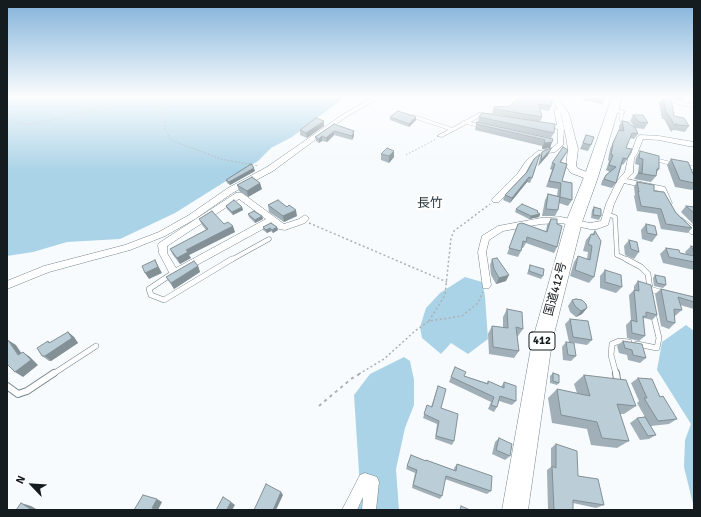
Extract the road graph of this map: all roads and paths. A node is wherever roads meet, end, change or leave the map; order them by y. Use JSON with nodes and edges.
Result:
{"nodes":[{"id":1,"x":17,"y":121,"type":"edge"},
{"id":2,"x":43,"y":121,"type":"edge"},
{"id":3,"x":166,"y":121,"type":"edge"},
{"id":4,"x":337,"y":121,"type":"edge"},
{"id":5,"x":427,"y":121,"type":"edge"},
{"id":6,"x":560,"y":121,"type":"edge"},
{"id":7,"x":567,"y":121,"type":"edge"},
{"id":8,"x":611,"y":121,"type":"edge"},
{"id":9,"x":622,"y":121,"type":"edge"},
{"id":10,"x":464,"y":122,"type":"joint"},
{"id":11,"x":538,"y":124,"type":"edge"},
{"id":12,"x":485,"y":127,"type":"edge"},
{"id":13,"x":561,"y":128,"type":"junction"},
{"id":14,"x":631,"y":128,"type":"edge"},
{"id":15,"x":451,"y":130,"type":"junction"},
{"id":16,"x":440,"y":136,"type":"joint"},
{"id":17,"x":694,"y":144,"type":"edge"},
{"id":18,"x":406,"y":155,"type":"dead end"},
{"id":19,"x":647,"y":157,"type":"edge"},
{"id":20,"x":675,"y":164,"type":"edge"},
{"id":21,"x":683,"y":166,"type":"edge"},
{"id":22,"x":694,"y":168,"type":"edge"},
{"id":23,"x":270,"y":169,"type":"junction"},
{"id":24,"x":591,"y":177,"type":"junction"},
{"id":25,"x":622,"y":180,"type":"junction"},
{"id":26,"x":496,"y":200,"type":"joint"},
{"id":27,"x":607,"y":214,"type":"junction"},
{"id":28,"x":195,"y":219,"type":"junction"},
{"id":29,"x":305,"y":219,"type":"joint"},
{"id":30,"x":272,"y":220,"type":"junction"},
{"id":31,"x":574,"y":222,"type":"junction"},
{"id":32,"x":694,"y":232,"type":"edge"},
{"id":33,"x":269,"y":239,"type":"dead end"},
{"id":34,"x":174,"y":273,"type":"junction"},
{"id":35,"x":447,"y":282,"type":"junction"},
{"id":36,"x":7,"y":284,"type":"edge"},
{"id":37,"x":486,"y":284,"type":"joint"},
{"id":38,"x":650,"y":289,"type":"junction"},
{"id":39,"x":672,"y":295,"type":"edge"},
{"id":40,"x":651,"y":297,"type":"edge"},
{"id":41,"x":652,"y":305,"type":"edge"},
{"id":42,"x":429,"y":321,"type":"junction"},
{"id":43,"x":96,"y":346,"type":"dead end"},
{"id":44,"x":617,"y":379,"type":"edge"},
{"id":45,"x":7,"y":386,"type":"edge"},
{"id":46,"x":319,"y":406,"type":"dead end"},
{"id":47,"x":350,"y":510,"type":"edge"},
{"id":48,"x":369,"y":510,"type":"edge"},
{"id":49,"x":515,"y":510,"type":"edge"}],
"edges":[{"from":1,"to":2,"type":"path"},
{"from":3,"to":23,"type":"path"},
{"from":4,"to":23,"type":"street"},
{"from":5,"to":15,"type":"lane"},
{"from":6,"to":13,"type":"street"},
{"from":7,"to":24,"type":"main road"},
{"from":8,"to":24,"type":"highway","name":"国道412号","number":"412"},
{"from":9,"to":14,"type":"lane"},
{"from":10,"to":12,"type":"lane"},
{"from":10,"to":15,"type":"street"},
{"from":11,"to":13,"type":"street"},
{"from":13,"to":26,"type":"street"},
{"from":15,"to":16,"type":"street"},
{"from":16,"to":18,"type":"path"},
{"from":17,"to":25,"type":"street"},
{"from":19,"to":20,"type":"lane"},
{"from":21,"to":22,"type":"lane"},
{"from":23,"to":28,"type":"street"},
{"from":24,"to":31,"type":"highway","name":"国道412号","number":"412"},
{"from":25,"to":27,"type":"street"},
{"from":25,"to":32,"type":"street"},
{"from":26,"to":35,"type":"path"},
{"from":27,"to":31,"type":"street"},
{"from":27,"to":38,"type":"lane"},
{"from":28,"to":30,"type":"street"},
{"from":28,"to":34,"type":"street"},
{"from":28,"to":36,"type":"street"},
{"from":29,"to":30,"type":"street"},
{"from":29,"to":35,"type":"path"},
{"from":30,"to":34,"type":"street"},
{"from":31,"to":37,"type":"street"},
{"from":31,"to":49,"type":"highway","name":"国道412号","number":"412"},
{"from":33,"to":34,"type":"lane"},
{"from":35,"to":42,"type":"path"},
{"from":37,"to":42,"type":"path"},
{"from":38,"to":39,"type":"lane"},
{"from":38,"to":40,"type":"lane"},
{"from":41,"to":44,"type":"lane"},
{"from":42,"to":46,"type":"path"},
{"from":43,"to":45,"type":"lane"},
{"from":47,"to":48,"type":"street"}]}
